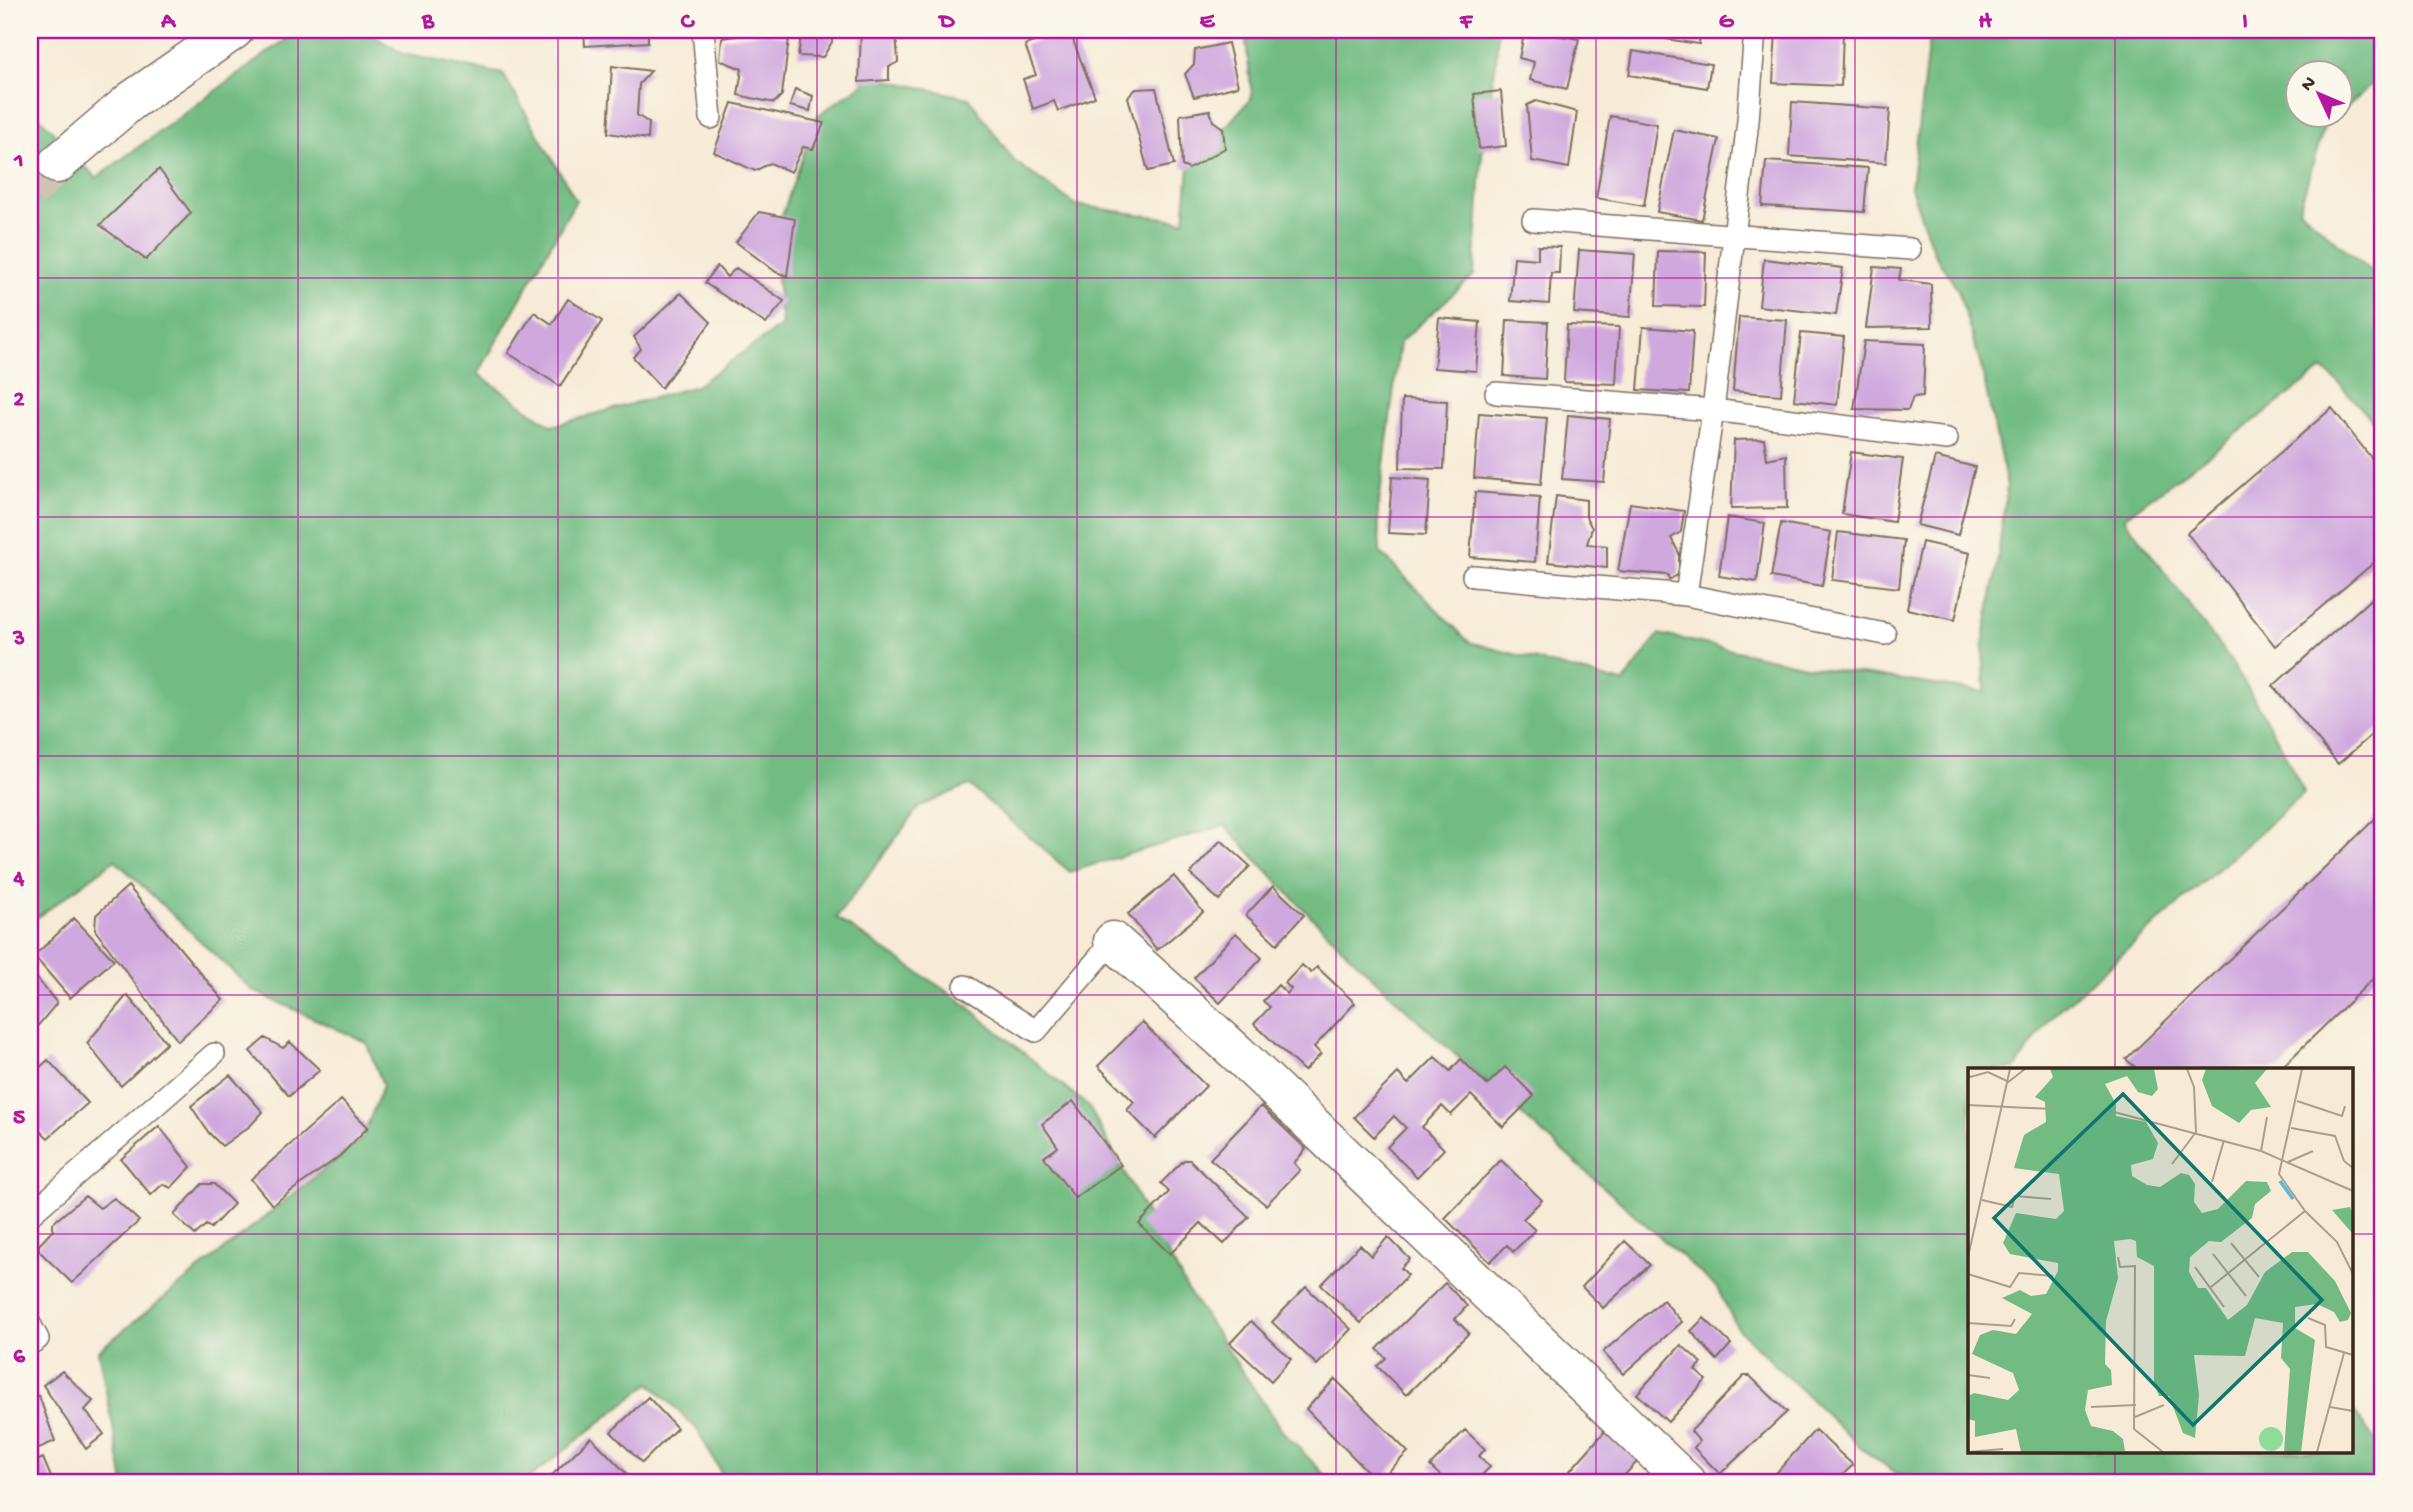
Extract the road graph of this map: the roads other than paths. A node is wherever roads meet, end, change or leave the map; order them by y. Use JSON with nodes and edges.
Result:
{"nodes":[{"id":1,"x":234,"y":30,"type":"edge"},
{"id":2,"x":703,"y":30,"type":"edge"},
{"id":3,"x":1755,"y":30,"type":"edge"},
{"id":4,"x":711,"y":118,"type":"dead end"},
{"id":5,"x":57,"y":164,"type":"tunnel mouth"},
{"id":6,"x":1533,"y":220,"type":"dead end"},
{"id":7,"x":1734,"y":235,"type":"junction"},
{"id":8,"x":1910,"y":249,"type":"dead end"},
{"id":9,"x":1496,"y":393,"type":"dead end"},
{"id":10,"x":1713,"y":410,"type":"junction"},
{"id":11,"x":1947,"y":439,"type":"dead end"},
{"id":12,"x":1473,"y":576,"type":"dead end"},
{"id":13,"x":1686,"y":595,"type":"junction"},
{"id":14,"x":1885,"y":634,"type":"dead end"},
{"id":15,"x":1113,"y":941,"type":"joint"},
{"id":16,"x":965,"y":986,"type":"dead end"},
{"id":17,"x":214,"y":1054,"type":"dead end"},
{"id":18,"x":30,"y":1215,"type":"edge"},
{"id":19,"x":30,"y":1324,"type":"edge"},
{"id":20,"x":30,"y":1344,"type":"edge"},
{"id":21,"x":1686,"y":1482,"type":"edge"}],
"edges":[{"from":1,"to":5,"type":"street"},
{"from":2,"to":4,"type":"lane"},
{"from":3,"to":7,"type":"lane"},
{"from":6,"to":7,"type":"lane"},
{"from":7,"to":8,"type":"lane"},
{"from":7,"to":10,"type":"lane"},
{"from":9,"to":10,"type":"lane"},
{"from":10,"to":11,"type":"lane"},
{"from":10,"to":13,"type":"lane"},
{"from":12,"to":13,"type":"lane"},
{"from":13,"to":14,"type":"lane"},
{"from":15,"to":16,"type":"lane"},
{"from":15,"to":21,"type":"street"},
{"from":17,"to":18,"type":"lane"},
{"from":19,"to":20,"type":"lane"}]}
